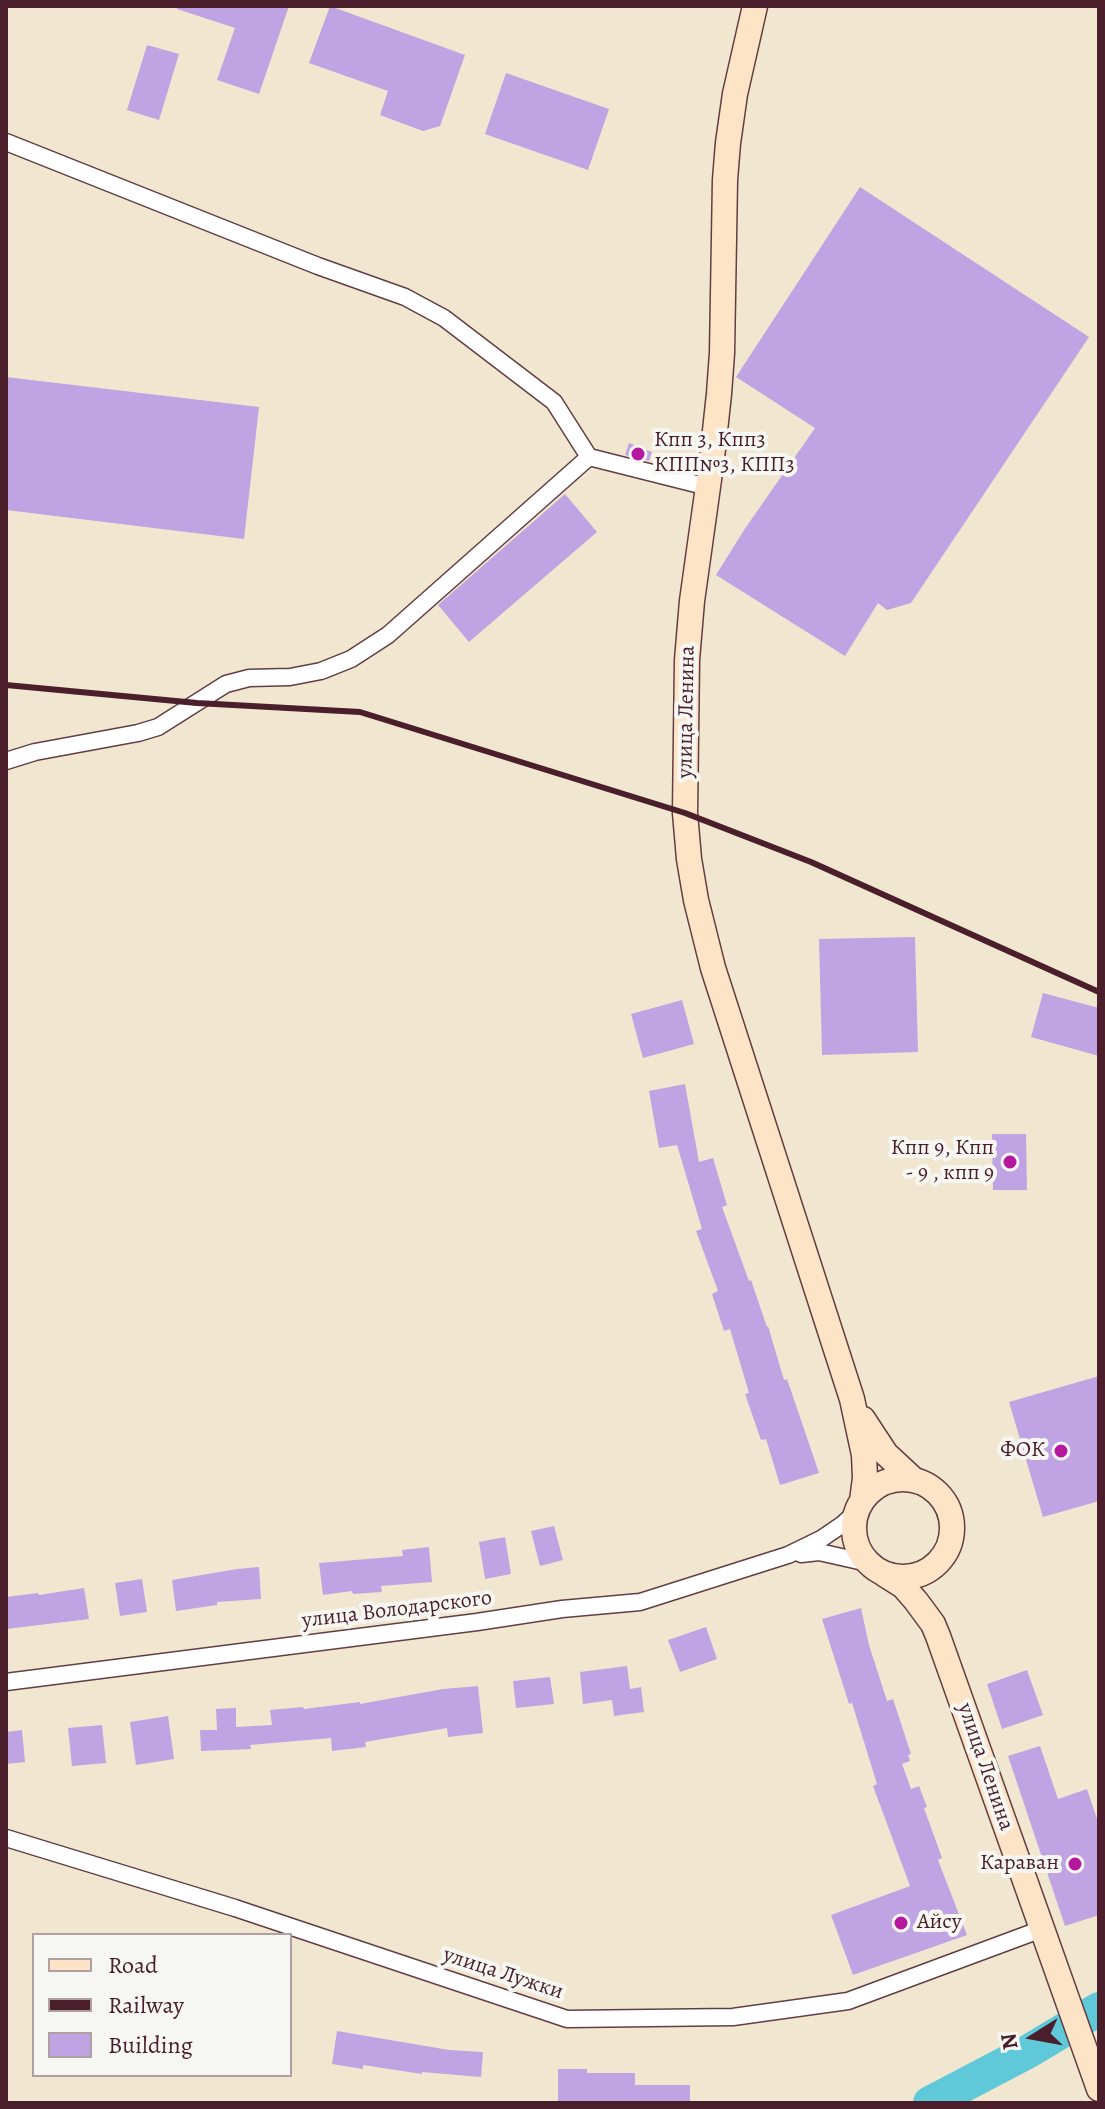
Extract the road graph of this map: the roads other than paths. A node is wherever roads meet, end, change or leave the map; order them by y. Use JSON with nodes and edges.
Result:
{"nodes":[{"id":1,"x":755,"y":6,"type":"edge"},
{"id":2,"x":6,"y":142,"type":"edge"},
{"id":3,"x":589,"y":457,"type":"junction"},
{"id":4,"x":708,"y":487,"type":"junction"},
{"id":5,"x":6,"y":761,"type":"edge"},
{"id":6,"x":852,"y":1399,"type":"junction"},
{"id":7,"x":914,"y":1480,"type":"junction"},
{"id":8,"x":860,"y":1506,"type":"junction"},
{"id":9,"x":788,"y":1555,"type":"junction"},
{"id":10,"x":942,"y":1557,"type":"junction"},
{"id":11,"x":876,"y":1568,"type":"junction"},
{"id":12,"x":933,"y":1624,"type":"junction"},
{"id":13,"x":6,"y":1682,"type":"edge"},
{"id":14,"x":6,"y":1838,"type":"edge"},
{"id":15,"x":1042,"y":1929,"type":"junction"},
{"id":16,"x":1099,"y":2089,"type":"edge"}],
"edges":[{"from":1,"to":4,"type":"street","name":"улица Ленина"},
{"from":2,"to":3,"type":"street"},
{"from":3,"to":4,"type":"street"},
{"from":3,"to":5,"type":"street"},
{"from":4,"to":6,"type":"street","name":"улица Ленина"},
{"from":6,"to":7,"type":"street"},
{"from":6,"to":8,"type":"street"},
{"from":7,"to":8,"type":"street"},
{"from":7,"to":10,"type":"street"},
{"from":8,"to":9,"type":"street"},
{"from":8,"to":11,"type":"street"},
{"from":9,"to":11,"type":"street"},
{"from":9,"to":13,"type":"street","name":"улица Володарского"},
{"from":10,"to":11,"type":"street"},
{"from":10,"to":12,"type":"street"},
{"from":11,"to":12,"type":"street"},
{"from":12,"to":15,"type":"street","name":"улица Ленина"},
{"from":14,"to":15,"type":"street","name":"улица Лужки"},
{"from":15,"to":16,"type":"street","name":"улица Ленина"}]}
